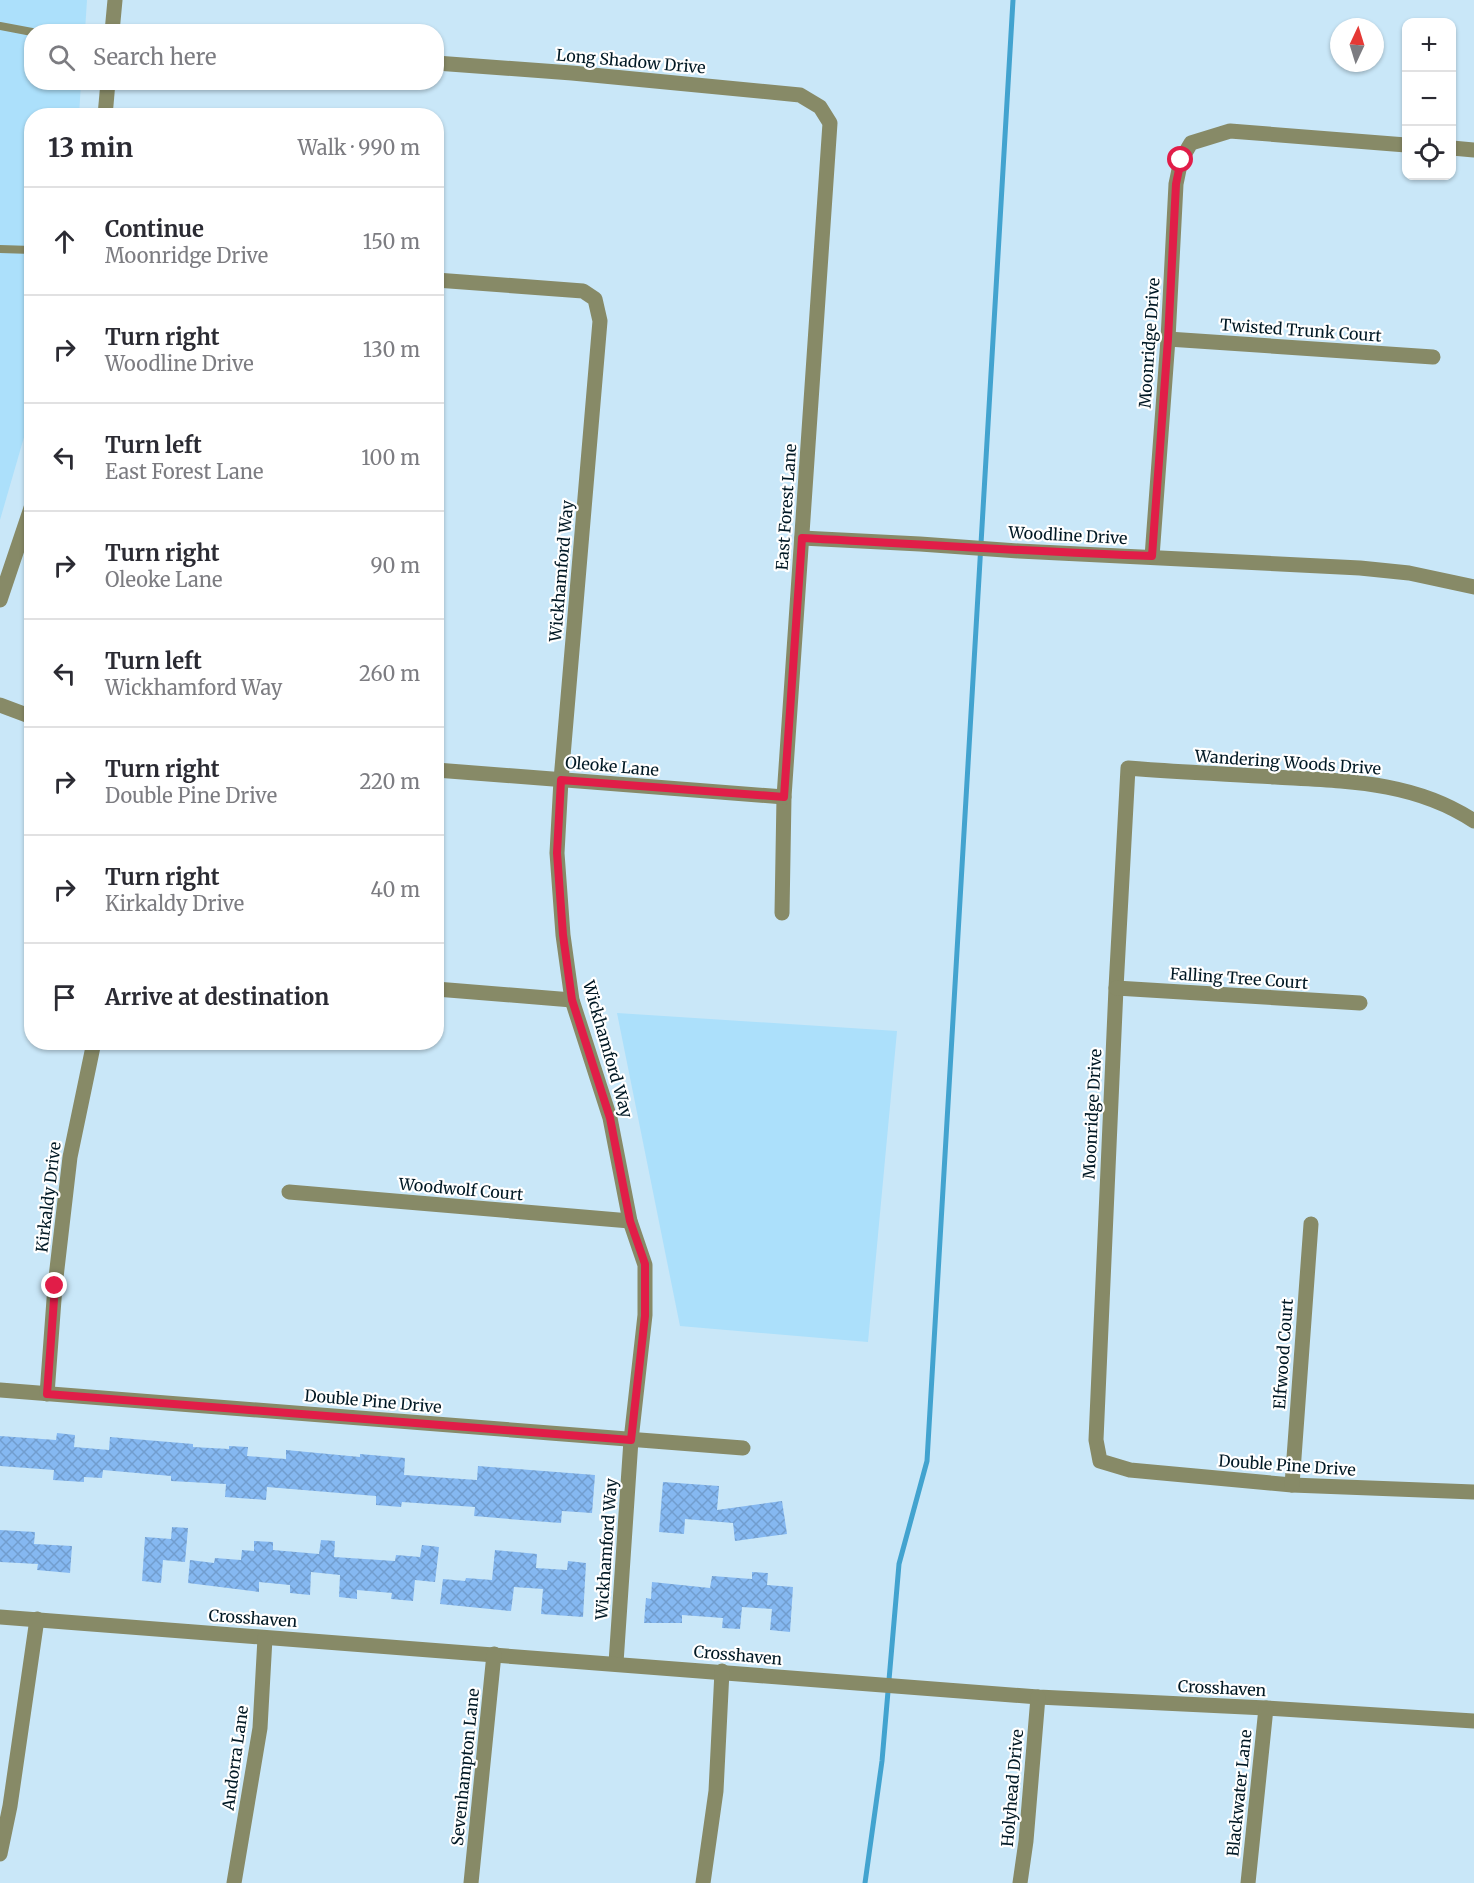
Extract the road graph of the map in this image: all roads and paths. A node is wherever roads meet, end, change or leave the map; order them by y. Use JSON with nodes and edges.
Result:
{"nodes":[{"id":1,"x":114,"y":0,"type":"edge"},
{"id":2,"x":112,"y":24,"type":"edge"},
{"id":3,"x":0,"y":26,"type":"edge"},
{"id":4,"x":24,"y":30,"type":"edge"},
{"id":5,"x":444,"y":64,"type":"edge"},
{"id":6,"x":107,"y":90,"type":"edge"},
{"id":7,"x":820,"y":107,"type":"joint"},
{"id":8,"x":106,"y":108,"type":"edge"},
{"id":9,"x":1402,"y":144,"type":"edge"},
{"id":10,"x":1456,"y":148,"type":"edge"},
{"id":11,"x":1474,"y":150,"type":"edge"},
{"id":12,"x":0,"y":249,"type":"edge"},
{"id":13,"x":24,"y":250,"type":"edge"},
{"id":14,"x":444,"y":281,"type":"edge"},
{"id":15,"x":1168,"y":339,"type":"junction"},
{"id":16,"x":1432,"y":357,"type":"dead end"},
{"id":17,"x":24,"y":529,"type":"edge"},
{"id":18,"x":802,"y":538,"type":"junction"},
{"id":19,"x":1152,"y":556,"type":"junction"},
{"id":20,"x":1474,"y":587,"type":"edge"},
{"id":21,"x":0,"y":600,"type":"edge"},
{"id":22,"x":0,"y":705,"type":"edge"},
{"id":23,"x":24,"y":714,"type":"edge"},
{"id":24,"x":1128,"y":768,"type":"joint"},
{"id":25,"x":444,"y":771,"type":"edge"},
{"id":26,"x":561,"y":780,"type":"junction"},
{"id":27,"x":784,"y":797,"type":"junction"},
{"id":28,"x":1474,"y":821,"type":"edge"},
{"id":29,"x":782,"y":913,"type":"dead end"},
{"id":30,"x":1116,"y":988,"type":"junction"},
{"id":31,"x":444,"y":990,"type":"edge"},
{"id":32,"x":572,"y":1000,"type":"junction"},
{"id":33,"x":1360,"y":1003,"type":"dead end"},
{"id":34,"x":92,"y":1050,"type":"edge"},
{"id":35,"x":289,"y":1192,"type":"dead end"},
{"id":36,"x":630,"y":1221,"type":"junction"},
{"id":37,"x":1311,"y":1224,"type":"dead end"},
{"id":38,"x":0,"y":1390,"type":"edge"},
{"id":39,"x":47,"y":1394,"type":"junction"},
{"id":40,"x":631,"y":1440,"type":"junction"},
{"id":41,"x":743,"y":1448,"type":"dead end"},
{"id":42,"x":1100,"y":1461,"type":"joint"},
{"id":43,"x":1292,"y":1485,"type":"junction"},
{"id":44,"x":1474,"y":1492,"type":"edge"},
{"id":45,"x":0,"y":1617,"type":"edge"},
{"id":46,"x":37,"y":1619,"type":"junction"},
{"id":47,"x":265,"y":1638,"type":"junction"},
{"id":48,"x":494,"y":1654,"type":"junction"},
{"id":49,"x":616,"y":1663,"type":"junction"},
{"id":50,"x":722,"y":1671,"type":"junction"},
{"id":51,"x":1038,"y":1697,"type":"junction"},
{"id":52,"x":1266,"y":1708,"type":"junction"},
{"id":53,"x":1474,"y":1721,"type":"edge"},
{"id":54,"x":0,"y":1854,"type":"edge"},
{"id":55,"x":234,"y":1883,"type":"edge"},
{"id":56,"x":471,"y":1883,"type":"edge"},
{"id":57,"x":703,"y":1883,"type":"edge"},
{"id":58,"x":1020,"y":1883,"type":"edge"},
{"id":59,"x":1248,"y":1883,"type":"edge"}],
"edges":[{"from":1,"to":2,"type":"street"},
{"from":3,"to":4,"type":"lane"},
{"from":5,"to":7,"type":"street","name":"Long Shadow Drive"},
{"from":6,"to":8,"type":"street"},
{"from":7,"to":18,"type":"street","name":"East Forest Lane"},
{"from":9,"to":15,"type":"street","name":"Moonridge Drive"},
{"from":10,"to":11,"type":"street"},
{"from":12,"to":13,"type":"lane"},
{"from":14,"to":26,"type":"street","name":"Wickhamford Way"},
{"from":15,"to":16,"type":"street","name":"Twisted Trunk Court"},
{"from":15,"to":19,"type":"street","name":"Moonridge Drive"},
{"from":17,"to":21,"type":"street"},
{"from":18,"to":19,"type":"street","name":"Woodline Drive"},
{"from":18,"to":27,"type":"street","name":"East Forest Lane"},
{"from":19,"to":20,"type":"street","name":"Woodline Drive"},
{"from":22,"to":23,"type":"street"},
{"from":24,"to":28,"type":"street","name":"Wandering Woods Drive"},
{"from":24,"to":30,"type":"street","name":"Moonridge Drive"},
{"from":25,"to":26,"type":"street","name":"Oleoke Lane"},
{"from":26,"to":27,"type":"street","name":"Oleoke Lane"},
{"from":26,"to":32,"type":"street","name":"Wickhamford Way"},
{"from":27,"to":29,"type":"street","name":"East Forest Lane"},
{"from":30,"to":33,"type":"street","name":"Falling Tree Court"},
{"from":30,"to":42,"type":"street","name":"Moonridge Drive"},
{"from":31,"to":32,"type":"street"},
{"from":32,"to":36,"type":"street","name":"Wickhamford Way"},
{"from":34,"to":39,"type":"street","name":"Kirkaldy Drive"},
{"from":35,"to":36,"type":"street","name":"Woodwolf Court"},
{"from":36,"to":40,"type":"street","name":"Wickhamford Way"},
{"from":37,"to":43,"type":"street","name":"Elfwood Court"},
{"from":38,"to":39,"type":"street","name":"Double Pine Drive"},
{"from":39,"to":40,"type":"street","name":"Double Pine Drive"},
{"from":40,"to":41,"type":"street","name":"Double Pine Drive"},
{"from":40,"to":49,"type":"street","name":"Wickhamford Way"},
{"from":42,"to":43,"type":"street","name":"Double Pine Drive"},
{"from":43,"to":44,"type":"street","name":"Double Pine Drive"},
{"from":45,"to":46,"type":"street","name":"Crosshaven"},
{"from":46,"to":47,"type":"street","name":"Crosshaven"},
{"from":46,"to":54,"type":"street"},
{"from":47,"to":48,"type":"street","name":"Crosshaven"},
{"from":47,"to":55,"type":"street","name":"Andorra Lane"},
{"from":48,"to":49,"type":"street","name":"Crosshaven"},
{"from":48,"to":56,"type":"street","name":"Sevenhampton Lane"},
{"from":49,"to":50,"type":"street","name":"Crosshaven"},
{"from":50,"to":51,"type":"street","name":"Crosshaven"},
{"from":50,"to":57,"type":"street"},
{"from":51,"to":52,"type":"street","name":"Crosshaven"},
{"from":51,"to":58,"type":"street","name":"Holyhead Drive"},
{"from":52,"to":53,"type":"street","name":"Crosshaven"},
{"from":52,"to":59,"type":"street","name":"Blackwater Lane"}]}
